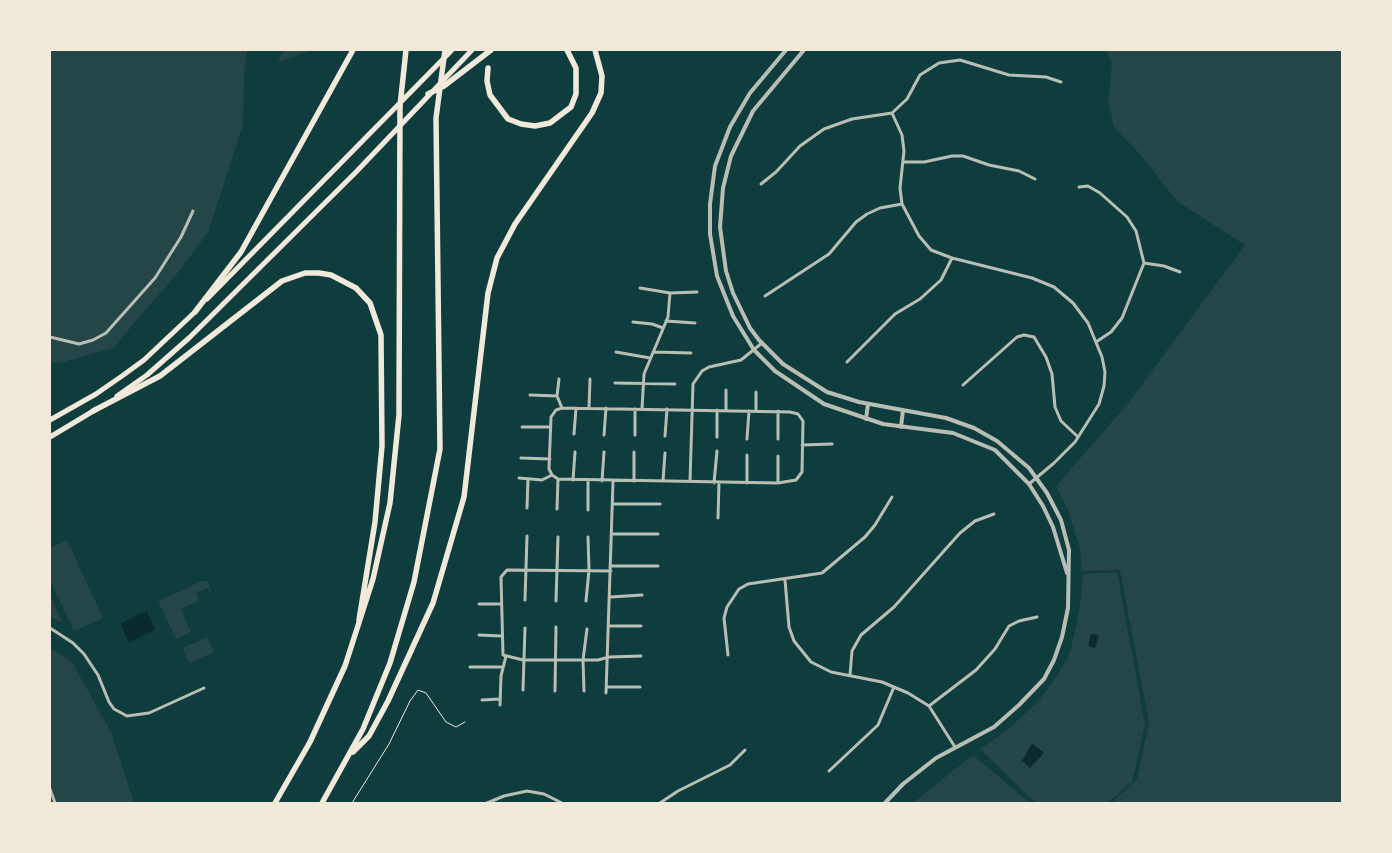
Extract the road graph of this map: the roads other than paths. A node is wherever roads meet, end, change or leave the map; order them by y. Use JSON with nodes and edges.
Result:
{"nodes":[{"id":1,"x":353,"y":50,"type":"edge"},
{"id":2,"x":406,"y":50,"type":"edge"},
{"id":3,"x":445,"y":50,"type":"edge"},
{"id":4,"x":452,"y":50,"type":"edge"},
{"id":5,"x":472,"y":50,"type":"edge"},
{"id":6,"x":491,"y":50,"type":"edge"},
{"id":7,"x":567,"y":50,"type":"edge"},
{"id":8,"x":595,"y":50,"type":"edge"},
{"id":9,"x":786,"y":50,"type":"edge"},
{"id":10,"x":804,"y":50,"type":"edge"},
{"id":11,"x":488,"y":68,"type":"dead end"},
{"id":12,"x":1061,"y":82,"type":"dead end"},
{"id":13,"x":428,"y":94,"type":"junction"},
{"id":14,"x":892,"y":114,"type":"junction"},
{"id":15,"x":903,"y":162,"type":"junction"},
{"id":16,"x":1035,"y":179,"type":"dead end"},
{"id":17,"x":761,"y":184,"type":"dead end"},
{"id":18,"x":1079,"y":186,"type":"dead end"},
{"id":19,"x":902,"y":204,"type":"junction"},
{"id":20,"x":193,"y":211,"type":"dead end"},
{"id":21,"x":952,"y":258,"type":"junction"},
{"id":22,"x":1144,"y":263,"type":"junction"},
{"id":23,"x":1180,"y":272,"type":"dead end"},
{"id":24,"x":640,"y":288,"type":"dead end"},
{"id":25,"x":697,"y":292,"type":"dead end"},
{"id":26,"x":670,"y":293,"type":"junction"},
{"id":27,"x":766,"y":296,"type":"dead end"},
{"id":28,"x":195,"y":312,"type":"junction"},
{"id":29,"x":666,"y":321,"type":"junction"},
{"id":30,"x":632,"y":322,"type":"dead end"},
{"id":31,"x":695,"y":323,"type":"dead end"},
{"id":32,"x":664,"y":328,"type":"junction"},
{"id":33,"x":50,"y":337,"type":"edge"},
{"id":34,"x":1096,"y":342,"type":"junction"},
{"id":35,"x":762,"y":343,"type":"junction"},
{"id":36,"x":754,"y":350,"type":"junction"},
{"id":37,"x":616,"y":352,"type":"dead end"},
{"id":38,"x":652,"y":352,"type":"junction"},
{"id":39,"x":691,"y":353,"type":"dead end"},
{"id":40,"x":650,"y":358,"type":"junction"},
{"id":41,"x":847,"y":362,"type":"dead end"},
{"id":42,"x":590,"y":379,"type":"dead end"},
{"id":43,"x":560,"y":380,"type":"dead end"},
{"id":44,"x":615,"y":383,"type":"dead end"},
{"id":45,"x":644,"y":383,"type":"junction"},
{"id":46,"x":675,"y":384,"type":"dead end"},
{"id":47,"x":962,"y":385,"type":"dead end"},
{"id":48,"x":726,"y":390,"type":"dead end"},
{"id":49,"x":756,"y":392,"type":"dead end"},
{"id":50,"x":530,"y":395,"type":"dead end"},
{"id":51,"x":557,"y":396,"type":"junction"},
{"id":52,"x":868,"y":404,"type":"junction"},
{"id":53,"x":562,"y":408,"type":"junction"},
{"id":54,"x":576,"y":408,"type":"junction"},
{"id":55,"x":589,"y":408,"type":"junction"},
{"id":56,"x":606,"y":408,"type":"junction"},
{"id":57,"x":635,"y":409,"type":"junction"},
{"id":58,"x":642,"y":409,"type":"junction"},
{"id":59,"x":667,"y":409,"type":"junction"},
{"id":60,"x":692,"y":409,"type":"junction"},
{"id":61,"x":717,"y":410,"type":"junction"},
{"id":62,"x":726,"y":410,"type":"junction"},
{"id":63,"x":903,"y":410,"type":"junction"},
{"id":64,"x":93,"y":411,"type":"junction"},
{"id":65,"x":749,"y":411,"type":"junction"},
{"id":66,"x":756,"y":411,"type":"junction"},
{"id":67,"x":778,"y":411,"type":"junction"},
{"id":68,"x":866,"y":419,"type":"junction"},
{"id":69,"x":50,"y":420,"type":"edge"},
{"id":70,"x":522,"y":427,"type":"dead end"},
{"id":71,"x":551,"y":427,"type":"junction"},
{"id":72,"x":901,"y":427,"type":"junction"},
{"id":73,"x":574,"y":434,"type":"dead end"},
{"id":74,"x":604,"y":435,"type":"dead end"},
{"id":75,"x":635,"y":436,"type":"dead end"},
{"id":76,"x":665,"y":436,"type":"dead end"},
{"id":77,"x":1077,"y":436,"type":"junction"},
{"id":78,"x":50,"y":437,"type":"edge"},
{"id":79,"x":717,"y":437,"type":"dead end"},
{"id":80,"x":748,"y":438,"type":"dead end"},
{"id":81,"x":778,"y":438,"type":"dead end"},
{"id":82,"x":832,"y":444,"type":"dead end"},
{"id":83,"x":802,"y":445,"type":"junction"},
{"id":84,"x":717,"y":451,"type":"dead end"},
{"id":85,"x":574,"y":452,"type":"dead end"},
{"id":86,"x":604,"y":452,"type":"dead end"},
{"id":87,"x":634,"y":452,"type":"dead end"},
{"id":88,"x":665,"y":453,"type":"dead end"},
{"id":89,"x":747,"y":455,"type":"dead end"},
{"id":90,"x":778,"y":456,"type":"dead end"},
{"id":91,"x":521,"y":458,"type":"dead end"},
{"id":92,"x":550,"y":459,"type":"junction"},
{"id":93,"x":552,"y":475,"type":"junction"},
{"id":94,"x":519,"y":478,"type":"dead end"},
{"id":95,"x":1037,"y":478,"type":"junction"},
{"id":96,"x":528,"y":479,"type":"junction"},
{"id":97,"x":558,"y":479,"type":"junction"},
{"id":98,"x":574,"y":480,"type":"junction"},
{"id":99,"x":588,"y":480,"type":"junction"},
{"id":100,"x":602,"y":481,"type":"junction"},
{"id":101,"x":634,"y":481,"type":"junction"},
{"id":102,"x":663,"y":481,"type":"junction"},
{"id":103,"x":690,"y":481,"type":"junction"},
{"id":104,"x":613,"y":482,"type":"junction"},
{"id":105,"x":719,"y":482,"type":"junction"},
{"id":106,"x":778,"y":482,"type":"junction"},
{"id":107,"x":714,"y":483,"type":"junction"},
{"id":108,"x":747,"y":483,"type":"junction"},
{"id":109,"x":1029,"y":484,"type":"junction"},
{"id":110,"x":892,"y":497,"type":"dead end"},
{"id":111,"x":613,"y":504,"type":"junction"},
{"id":112,"x":660,"y":504,"type":"dead end"},
{"id":113,"x":527,"y":508,"type":"dead end"},
{"id":114,"x":557,"y":509,"type":"dead end"},
{"id":115,"x":588,"y":510,"type":"dead end"},
{"id":116,"x":994,"y":514,"type":"dead end"},
{"id":117,"x":718,"y":518,"type":"dead end"},
{"id":118,"x":612,"y":534,"type":"junction"},
{"id":119,"x":658,"y":534,"type":"dead end"},
{"id":120,"x":527,"y":536,"type":"dead end"},
{"id":121,"x":558,"y":537,"type":"dead end"},
{"id":122,"x":588,"y":537,"type":"dead end"},
{"id":123,"x":658,"y":566,"type":"dead end"},
{"id":124,"x":611,"y":568,"type":"junction"},
{"id":125,"x":526,"y":569,"type":"junction"},
{"id":126,"x":557,"y":570,"type":"junction"},
{"id":127,"x":589,"y":570,"type":"junction"},
{"id":128,"x":785,"y":580,"type":"junction"},
{"id":129,"x":1069,"y":580,"type":"junction"},
{"id":130,"x":642,"y":595,"type":"dead end"},
{"id":131,"x":610,"y":597,"type":"junction"},
{"id":132,"x":525,"y":600,"type":"dead end"},
{"id":133,"x":556,"y":601,"type":"dead end"},
{"id":134,"x":586,"y":601,"type":"dead end"},
{"id":135,"x":479,"y":604,"type":"dead end"},
{"id":136,"x":501,"y":604,"type":"junction"},
{"id":137,"x":1037,"y":617,"type":"dead end"},
{"id":138,"x":610,"y":626,"type":"junction"},
{"id":139,"x":641,"y":626,"type":"dead end"},
{"id":140,"x":556,"y":627,"type":"dead end"},
{"id":141,"x":50,"y":628,"type":"edge"},
{"id":142,"x":358,"y":628,"type":"junction"},
{"id":143,"x":525,"y":628,"type":"dead end"},
{"id":144,"x":587,"y":629,"type":"dead end"},
{"id":145,"x":479,"y":635,"type":"dead end"},
{"id":146,"x":501,"y":636,"type":"junction"},
{"id":147,"x":504,"y":655,"type":"junction"},
{"id":148,"x":728,"y":655,"type":"dead end"},
{"id":149,"x":641,"y":656,"type":"dead end"},
{"id":150,"x":609,"y":657,"type":"junction"},
{"id":151,"x":554,"y":659,"type":"junction"},
{"id":152,"x":523,"y":660,"type":"junction"},
{"id":153,"x":583,"y":660,"type":"junction"},
{"id":154,"x":470,"y":667,"type":"dead end"},
{"id":155,"x":503,"y":667,"type":"junction"},
{"id":156,"x":850,"y":675,"type":"junction"},
{"id":157,"x":894,"y":686,"type":"junction"},
{"id":158,"x":640,"y":687,"type":"dead end"},
{"id":159,"x":204,"y":688,"type":"dead end"},
{"id":160,"x":607,"y":688,"type":"junction"},
{"id":161,"x":523,"y":690,"type":"dead end"},
{"id":162,"x":555,"y":691,"type":"dead end"},
{"id":163,"x":584,"y":691,"type":"dead end"},
{"id":164,"x":606,"y":693,"type":"dead end"},
{"id":165,"x":500,"y":699,"type":"junction"},
{"id":166,"x":482,"y":700,"type":"dead end"},
{"id":167,"x":500,"y":705,"type":"dead end"},
{"id":168,"x":929,"y":706,"type":"junction"},
{"id":169,"x":955,"y":747,"type":"junction"},
{"id":170,"x":745,"y":750,"type":"dead end"},
{"id":171,"x":348,"y":757,"type":"junction"},
{"id":172,"x":829,"y":771,"type":"dead end"},
{"id":173,"x":50,"y":789,"type":"edge"},
{"id":174,"x":55,"y":803,"type":"edge"},
{"id":175,"x":275,"y":803,"type":"edge"},
{"id":176,"x":322,"y":803,"type":"edge"},
{"id":177,"x":488,"y":803,"type":"edge"},
{"id":178,"x":562,"y":803,"type":"edge"},
{"id":179,"x":660,"y":803,"type":"edge"},
{"id":180,"x":885,"y":803,"type":"edge"}],
"edges":[{"from":1,"to":28,"type":"highway"},
{"from":2,"to":142,"type":"highway"},
{"from":3,"to":171,"type":"highway"},
{"from":4,"to":28,"type":"main road"},
{"from":5,"to":13,"type":"main road"},
{"from":6,"to":13,"type":"highway"},
{"from":7,"to":11,"type":"highway"},
{"from":8,"to":171,"type":"highway"},
{"from":9,"to":36,"type":"street"},
{"from":10,"to":35,"type":"street"},
{"from":12,"to":14,"type":"street"},
{"from":13,"to":64,"type":"main road"},
{"from":14,"to":15,"type":"street"},
{"from":14,"to":17,"type":"street"},
{"from":15,"to":16,"type":"street"},
{"from":15,"to":19,"type":"street"},
{"from":18,"to":22,"type":"street"},
{"from":19,"to":21,"type":"street"},
{"from":19,"to":27,"type":"street"},
{"from":20,"to":33,"type":"street"},
{"from":21,"to":34,"type":"street"},
{"from":21,"to":41,"type":"street"},
{"from":22,"to":23,"type":"street"},
{"from":22,"to":34,"type":"street"},
{"from":24,"to":26,"type":"street"},
{"from":25,"to":26,"type":"street"},
{"from":26,"to":29,"type":"street"},
{"from":28,"to":69,"type":"main road"},
{"from":29,"to":31,"type":"street"},
{"from":29,"to":32,"type":"street"},
{"from":30,"to":32,"type":"street"},
{"from":32,"to":38,"type":"street"},
{"from":34,"to":77,"type":"street"},
{"from":35,"to":36,"type":"street"},
{"from":35,"to":52,"type":"street"},
{"from":36,"to":60,"type":"street"},
{"from":36,"to":68,"type":"street"},
{"from":37,"to":40,"type":"street"},
{"from":38,"to":39,"type":"street"},
{"from":38,"to":40,"type":"street"},
{"from":40,"to":45,"type":"street"},
{"from":42,"to":55,"type":"street"},
{"from":43,"to":51,"type":"street"},
{"from":44,"to":45,"type":"street"},
{"from":45,"to":46,"type":"street"},
{"from":45,"to":58,"type":"street"},
{"from":47,"to":77,"type":"street"},
{"from":48,"to":62,"type":"street"},
{"from":49,"to":66,"type":"street"},
{"from":50,"to":51,"type":"street"},
{"from":51,"to":53,"type":"street"},
{"from":52,"to":63,"type":"street"},
{"from":52,"to":68,"type":"street"},
{"from":53,"to":54,"type":"street"},
{"from":53,"to":71,"type":"street"},
{"from":54,"to":55,"type":"street"},
{"from":54,"to":73,"type":"street"},
{"from":55,"to":56,"type":"street"},
{"from":56,"to":57,"type":"street"},
{"from":56,"to":74,"type":"street"},
{"from":57,"to":58,"type":"street"},
{"from":57,"to":75,"type":"street"},
{"from":58,"to":59,"type":"street"},
{"from":59,"to":60,"type":"street"},
{"from":59,"to":76,"type":"street"},
{"from":60,"to":61,"type":"street"},
{"from":60,"to":103,"type":"street"},
{"from":61,"to":62,"type":"street"},
{"from":61,"to":79,"type":"street"},
{"from":62,"to":65,"type":"street"},
{"from":63,"to":72,"type":"street"},
{"from":63,"to":95,"type":"street"},
{"from":64,"to":78,"type":"main road"},
{"from":64,"to":142,"type":"highway"},
{"from":65,"to":66,"type":"street"},
{"from":65,"to":80,"type":"street"},
{"from":66,"to":67,"type":"street"},
{"from":67,"to":81,"type":"street"},
{"from":67,"to":83,"type":"street"},
{"from":68,"to":72,"type":"street"},
{"from":70,"to":71,"type":"street"},
{"from":71,"to":92,"type":"street"},
{"from":72,"to":109,"type":"street"},
{"from":77,"to":95,"type":"street"},
{"from":82,"to":83,"type":"street"},
{"from":83,"to":106,"type":"street"},
{"from":84,"to":107,"type":"street"},
{"from":85,"to":98,"type":"street"},
{"from":86,"to":100,"type":"street"},
{"from":87,"to":101,"type":"street"},
{"from":88,"to":102,"type":"street"},
{"from":89,"to":108,"type":"street"},
{"from":90,"to":106,"type":"street"},
{"from":91,"to":92,"type":"street"},
{"from":92,"to":93,"type":"street"},
{"from":93,"to":96,"type":"street"},
{"from":93,"to":97,"type":"street"},
{"from":94,"to":96,"type":"street"},
{"from":95,"to":109,"type":"street"},
{"from":95,"to":129,"type":"street"},
{"from":96,"to":113,"type":"street"},
{"from":97,"to":98,"type":"street"},
{"from":97,"to":114,"type":"street"},
{"from":98,"to":99,"type":"street"},
{"from":99,"to":100,"type":"street"},
{"from":99,"to":115,"type":"street"},
{"from":100,"to":104,"type":"street"},
{"from":101,"to":102,"type":"street"},
{"from":101,"to":104,"type":"street"},
{"from":102,"to":103,"type":"street"},
{"from":103,"to":107,"type":"street"},
{"from":104,"to":111,"type":"street"},
{"from":105,"to":107,"type":"street"},
{"from":105,"to":108,"type":"street"},
{"from":105,"to":117,"type":"street"},
{"from":106,"to":108,"type":"street"},
{"from":109,"to":129,"type":"street"},
{"from":110,"to":128,"type":"street"},
{"from":111,"to":112,"type":"street"},
{"from":111,"to":118,"type":"street"},
{"from":116,"to":156,"type":"street"},
{"from":118,"to":119,"type":"street"},
{"from":118,"to":124,"type":"street"},
{"from":120,"to":125,"type":"street"},
{"from":121,"to":126,"type":"street"},
{"from":122,"to":127,"type":"street"},
{"from":123,"to":124,"type":"street"},
{"from":124,"to":127,"type":"street"},
{"from":124,"to":131,"type":"street"},
{"from":125,"to":126,"type":"street"},
{"from":125,"to":132,"type":"street"},
{"from":125,"to":136,"type":"street"},
{"from":126,"to":127,"type":"street"},
{"from":126,"to":133,"type":"street"},
{"from":127,"to":134,"type":"street"},
{"from":128,"to":148,"type":"street"},
{"from":128,"to":156,"type":"street"},
{"from":129,"to":169,"type":"street"},
{"from":130,"to":131,"type":"street"},
{"from":131,"to":138,"type":"street"},
{"from":135,"to":136,"type":"street"},
{"from":136,"to":146,"type":"street"},
{"from":137,"to":168,"type":"street"},
{"from":138,"to":139,"type":"street"},
{"from":138,"to":150,"type":"street"},
{"from":140,"to":151,"type":"street"},
{"from":141,"to":159,"type":"street"},
{"from":142,"to":175,"type":"highway"},
{"from":143,"to":152,"type":"street"},
{"from":144,"to":153,"type":"street"},
{"from":145,"to":146,"type":"street"},
{"from":146,"to":147,"type":"street"},
{"from":147,"to":152,"type":"street"},
{"from":147,"to":155,"type":"street"},
{"from":149,"to":150,"type":"street"},
{"from":150,"to":153,"type":"street"},
{"from":150,"to":160,"type":"street"},
{"from":151,"to":152,"type":"street"},
{"from":151,"to":153,"type":"street"},
{"from":151,"to":162,"type":"street"},
{"from":152,"to":161,"type":"street"},
{"from":153,"to":163,"type":"street"},
{"from":154,"to":155,"type":"street"},
{"from":155,"to":165,"type":"street"},
{"from":156,"to":157,"type":"street"},
{"from":157,"to":168,"type":"street"},
{"from":157,"to":172,"type":"street"},
{"from":158,"to":160,"type":"street"},
{"from":160,"to":164,"type":"street"},
{"from":165,"to":166,"type":"street"},
{"from":165,"to":167,"type":"street"},
{"from":168,"to":169,"type":"street"},
{"from":169,"to":180,"type":"street"},
{"from":170,"to":179,"type":"street"},
{"from":171,"to":176,"type":"highway"},
{"from":173,"to":174,"type":"street"},
{"from":177,"to":178,"type":"street"}]}
